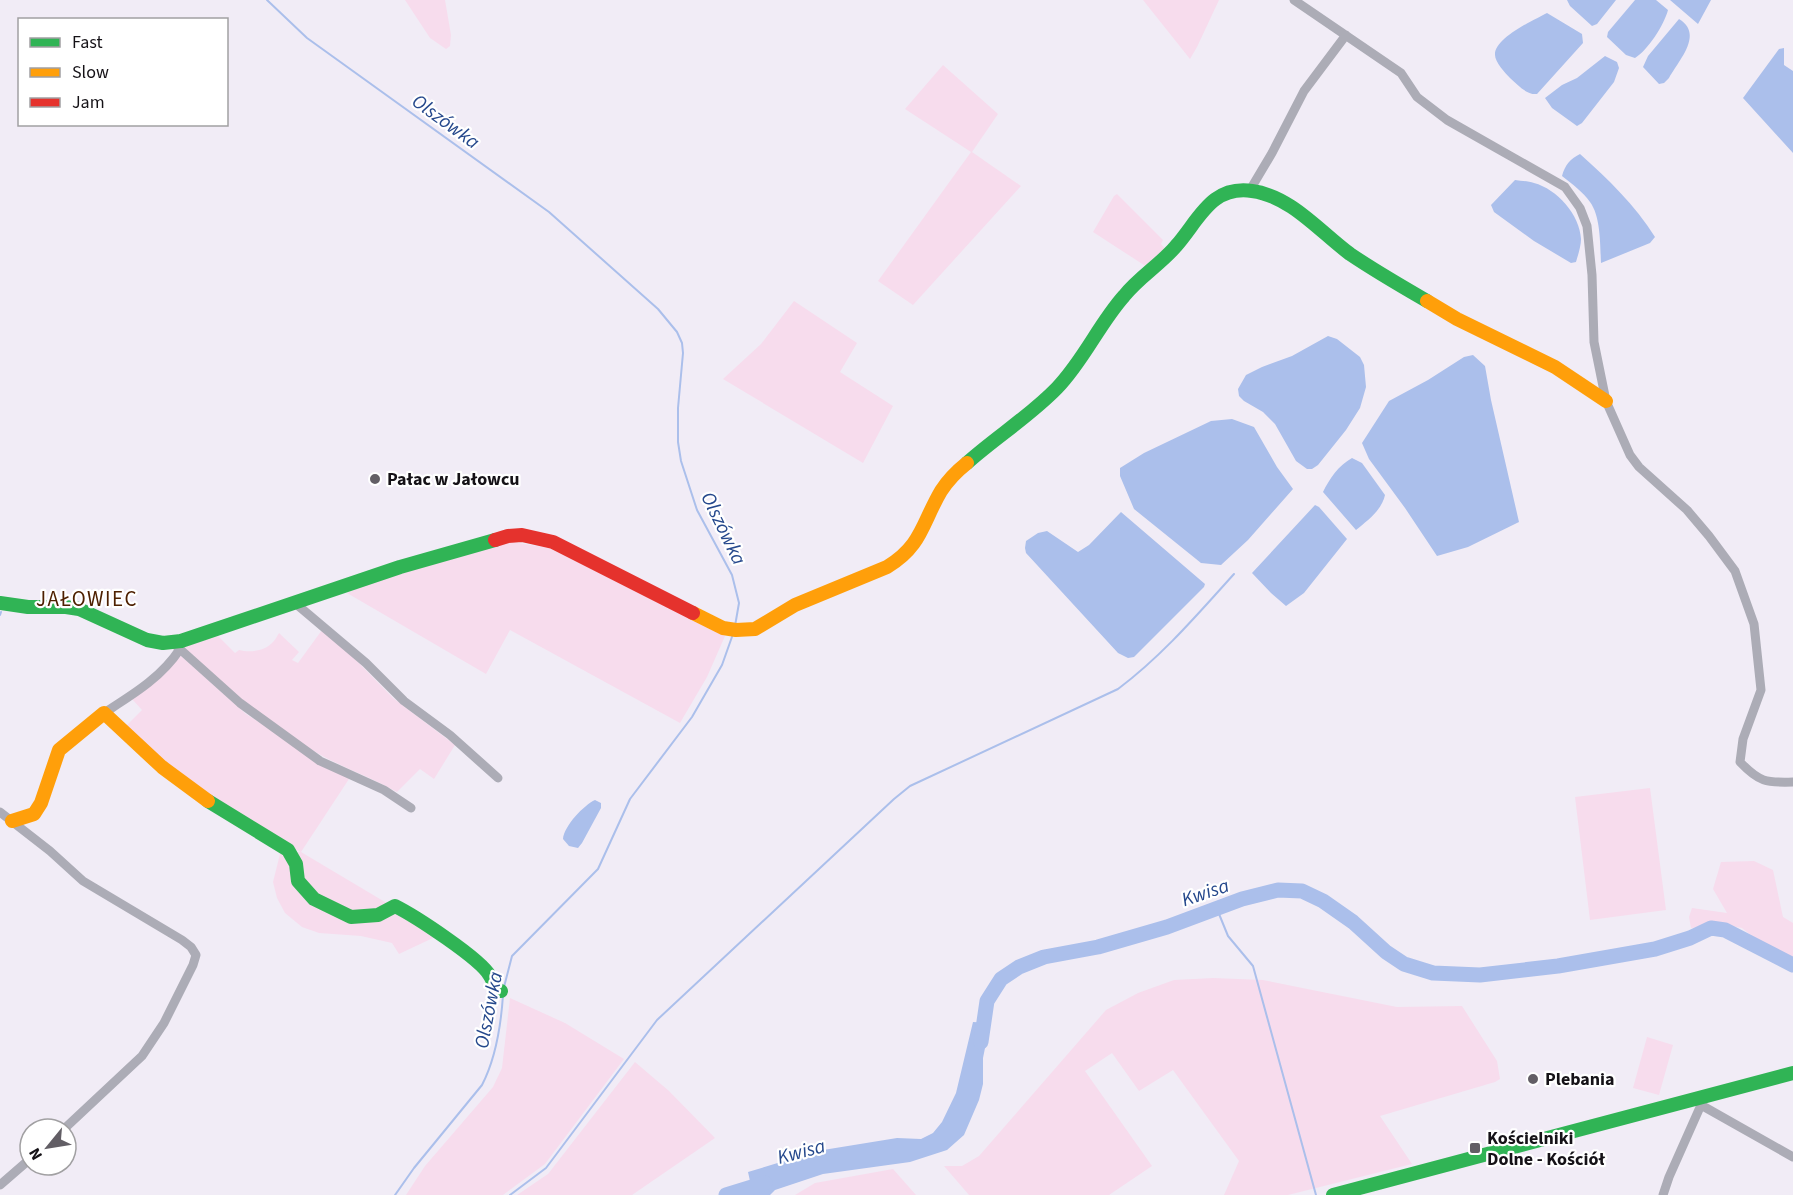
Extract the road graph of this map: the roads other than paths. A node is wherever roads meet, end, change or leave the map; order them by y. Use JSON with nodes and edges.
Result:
{"nodes":[{"id":1,"x":1294,"y":0,"type":"edge"},
{"id":2,"x":1347,"y":35,"type":"junction"},
{"id":3,"x":1250,"y":190,"type":"junction"},
{"id":4,"x":1606,"y":401,"type":"junction"},
{"id":5,"x":0,"y":603,"type":"edge"},
{"id":6,"x":295,"y":603,"type":"junction"},
{"id":7,"x":176,"y":645,"type":"junction"},
{"id":8,"x":104,"y":713,"type":"junction"},
{"id":9,"x":498,"y":778,"type":"dead end"},
{"id":10,"x":1793,"y":782,"type":"edge"},
{"id":11,"x":411,"y":808,"type":"dead end"},
{"id":12,"x":0,"y":812,"type":"edge"},
{"id":13,"x":12,"y":821,"type":"junction"},
{"id":14,"x":501,"y":991,"type":"dead end"},
{"id":15,"x":1793,"y":1073,"type":"edge"},
{"id":16,"x":1700,"y":1102,"type":"junction"},
{"id":17,"x":77,"y":1117,"type":"edge"},
{"id":18,"x":1793,"y":1157,"type":"edge"},
{"id":19,"x":18,"y":1169,"type":"edge"},
{"id":20,"x":0,"y":1185,"type":"edge"},
{"id":21,"x":1333,"y":1195,"type":"edge"},
{"id":22,"x":1664,"y":1195,"type":"edge"}],
"edges":[{"from":1,"to":2,"type":"street"},
{"from":2,"to":3,"type":"street"},
{"from":2,"to":4,"type":"street"},
{"from":3,"to":4,"type":"street"},
{"from":3,"to":6,"type":"street"},
{"from":4,"to":10,"type":"street"},
{"from":5,"to":7,"type":"street"},
{"from":6,"to":7,"type":"street"},
{"from":6,"to":9,"type":"street"},
{"from":7,"to":8,"type":"street"},
{"from":7,"to":11,"type":"street"},
{"from":8,"to":13,"type":"street"},
{"from":8,"to":14,"type":"street"},
{"from":12,"to":13,"type":"street"},
{"from":13,"to":17,"type":"street"},
{"from":15,"to":16,"type":"street"},
{"from":16,"to":18,"type":"street"},
{"from":16,"to":21,"type":"street"},
{"from":16,"to":22,"type":"street"},
{"from":19,"to":20,"type":"street"}]}
